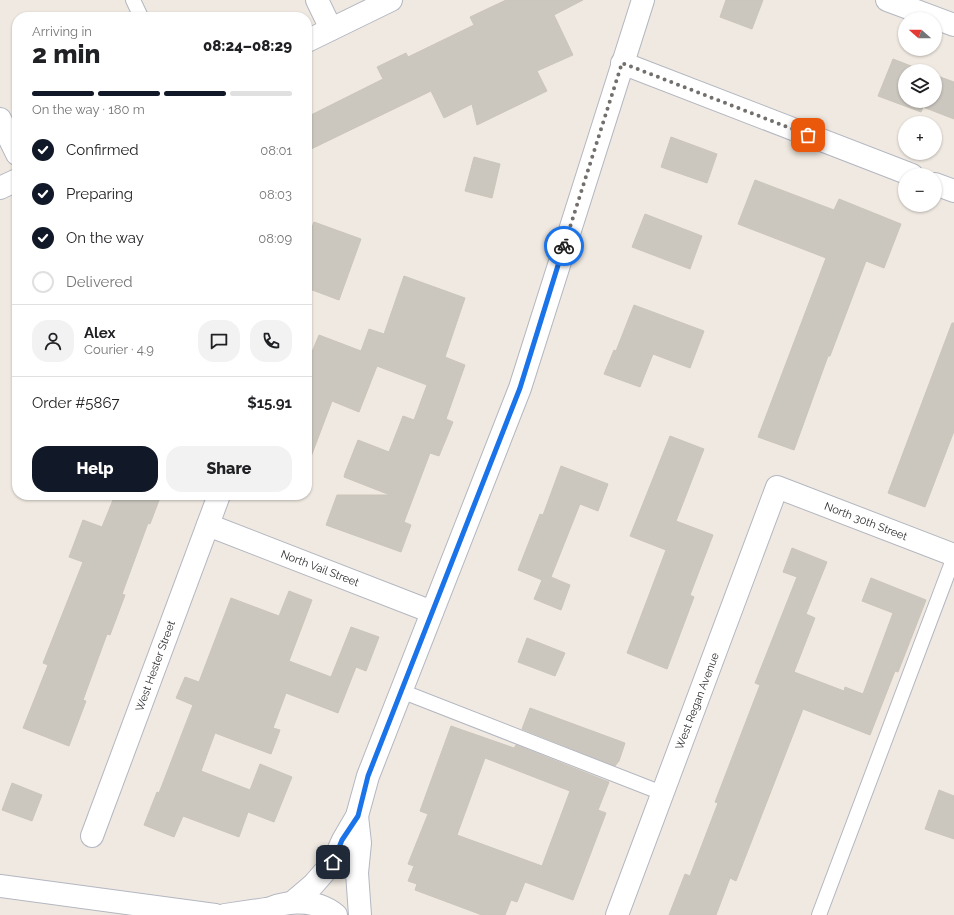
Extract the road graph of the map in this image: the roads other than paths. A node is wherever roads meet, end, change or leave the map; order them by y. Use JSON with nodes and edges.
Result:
{"nodes":[{"id":1,"x":133,"y":0,"type":"edge"},
{"id":2,"x":317,"y":0,"type":"edge"},
{"id":3,"x":391,"y":0,"type":"edge"},
{"id":4,"x":644,"y":0,"type":"edge"},
{"id":5,"x":887,"y":0,"type":"edge"},
{"id":6,"x":139,"y":12,"type":"edge"},
{"id":7,"x":954,"y":25,"type":"edge"},
{"id":8,"x":331,"y":29,"type":"junction"},
{"id":9,"x":312,"y":38,"type":"edge"},
{"id":10,"x":622,"y":63,"type":"junction"},
{"id":11,"x":0,"y":119,"type":"edge"},
{"id":12,"x":12,"y":144,"type":"edge"},
{"id":13,"x":898,"y":170,"type":"edge"},
{"id":14,"x":12,"y":182,"type":"edge"},
{"id":15,"x":942,"y":187,"type":"edge"},
{"id":16,"x":0,"y":188,"type":"edge"},
{"id":17,"x":954,"y":191,"type":"edge"},
{"id":18,"x":777,"y":487,"type":"joint"},
{"id":19,"x":217,"y":500,"type":"edge"},
{"id":20,"x":208,"y":525,"type":"junction"},
{"id":21,"x":954,"y":556,"type":"edge"},
{"id":22,"x":432,"y":612,"type":"junction"},
{"id":23,"x":401,"y":691,"type":"junction"},
{"id":24,"x":662,"y":793,"type":"junction"},
{"id":25,"x":358,"y":816,"type":"junction"},
{"id":26,"x":92,"y":836,"type":"dead end"},
{"id":27,"x":0,"y":886,"type":"edge"},
{"id":28,"x":293,"y":902,"type":"junction"},
{"id":29,"x":261,"y":912,"type":"edge"},
{"id":30,"x":215,"y":915,"type":"edge"},
{"id":31,"x":225,"y":915,"type":"edge"},
{"id":32,"x":336,"y":915,"type":"edge"},
{"id":33,"x":360,"y":915,"type":"edge"},
{"id":34,"x":617,"y":915,"type":"edge"},
{"id":35,"x":819,"y":915,"type":"edge"}],
"edges":[{"from":1,"to":6,"type":"lane"},
{"from":2,"to":8,"type":"street"},
{"from":3,"to":8,"type":"street"},
{"from":4,"to":10,"type":"street"},
{"from":5,"to":7,"type":"street"},
{"from":8,"to":9,"type":"street"},
{"from":10,"to":13,"type":"street"},
{"from":10,"to":22,"type":"street"},
{"from":11,"to":12,"type":"street"},
{"from":14,"to":16,"type":"street"},
{"from":15,"to":17,"type":"street"},
{"from":18,"to":21,"type":"street","name":"North 30th Street"},
{"from":18,"to":24,"type":"street","name":"West Regan Avenue"},
{"from":19,"to":20,"type":"street","name":"West Hester Street"},
{"from":20,"to":22,"type":"street","name":"North Vail Street"},
{"from":20,"to":26,"type":"street","name":"West Hester Street"},
{"from":21,"to":35,"type":"lane"},
{"from":22,"to":23,"type":"street"},
{"from":23,"to":24,"type":"lane"},
{"from":23,"to":25,"type":"street"},
{"from":24,"to":34,"type":"street","name":"West Regan Avenue"},
{"from":25,"to":28,"type":"street"},
{"from":25,"to":33,"type":"street"},
{"from":27,"to":30,"type":"street"},
{"from":28,"to":29,"type":"street"},
{"from":28,"to":32,"type":"street"},
{"from":29,"to":31,"type":"street"}]}
